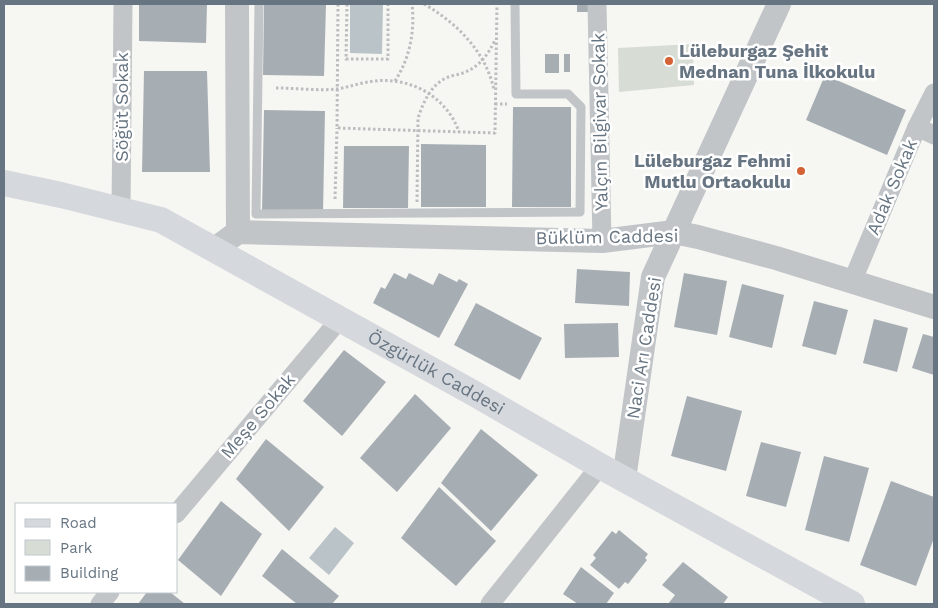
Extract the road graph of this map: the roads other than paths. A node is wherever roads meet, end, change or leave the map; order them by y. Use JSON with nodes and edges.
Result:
{"nodes":[{"id":1,"x":122,"y":4,"type":"edge"},
{"id":2,"x":237,"y":4,"type":"edge"},
{"id":3,"x":259,"y":4,"type":"edge"},
{"id":4,"x":515,"y":4,"type":"edge"},
{"id":5,"x":597,"y":4,"type":"edge"},
{"id":6,"x":779,"y":4,"type":"edge"},
{"id":7,"x":934,"y":93,"type":"edge"},
{"id":8,"x":917,"y":126,"type":"junction"},
{"id":9,"x":934,"y":135,"type":"edge"},
{"id":10,"x":4,"y":183,"type":"edge"},
{"id":11,"x":121,"y":210,"type":"junction"},
{"id":12,"x":238,"y":232,"type":"junction"},
{"id":13,"x":674,"y":232,"type":"junction"},
{"id":14,"x":602,"y":241,"type":"junction"},
{"id":15,"x":214,"y":249,"type":"junction"},
{"id":16,"x":852,"y":282,"type":"junction"},
{"id":17,"x":934,"y":307,"type":"edge"},
{"id":18,"x":340,"y":319,"type":"junction"},
{"id":19,"x":600,"y":466,"type":"junction"},
{"id":20,"x":624,"y":479,"type":"junction"},
{"id":21,"x":178,"y":512,"type":"edge"},
{"id":22,"x":109,"y":593,"type":"edge"},
{"id":23,"x":100,"y":604,"type":"edge"},
{"id":24,"x":490,"y":604,"type":"edge"},
{"id":25,"x":852,"y":604,"type":"edge"}],
"edges":[{"from":1,"to":11,"type":"street","name":"Söğüt Sokak"},
{"from":2,"to":12,"type":"street"},
{"from":3,"to":4,"type":"lane"},
{"from":5,"to":14,"type":"street","name":"Yalçın Bilgivar Sokak"},
{"from":6,"to":13,"type":"street","name":"Naci Arı Caddesi"},
{"from":7,"to":8,"type":"street","name":"Adak Sokak"},
{"from":8,"to":9,"type":"street"},
{"from":8,"to":16,"type":"street","name":"Adak Sokak"},
{"from":10,"to":11,"type":"main road","name":"Özgürlük Caddesi"},
{"from":11,"to":15,"type":"main road","name":"Özgürlük Caddesi"},
{"from":12,"to":14,"type":"street","name":"Büklüm Caddesi"},
{"from":12,"to":15,"type":"street"},
{"from":13,"to":14,"type":"street","name":"Büklüm Caddesi"},
{"from":13,"to":16,"type":"street","name":"Büklüm Caddesi"},
{"from":13,"to":20,"type":"street","name":"Naci Arı Caddesi"},
{"from":15,"to":18,"type":"main road","name":"Özgürlük Caddesi"},
{"from":16,"to":17,"type":"street","name":"Büklüm Caddesi"},
{"from":18,"to":19,"type":"main road","name":"Özgürlük Caddesi"},
{"from":18,"to":21,"type":"street","name":"Meşe Sokak"},
{"from":19,"to":20,"type":"main road","name":"Özgürlük Caddesi"},
{"from":19,"to":24,"type":"street"},
{"from":20,"to":25,"type":"main road","name":"Özgürlük Caddesi"},
{"from":22,"to":23,"type":"street"}]}
